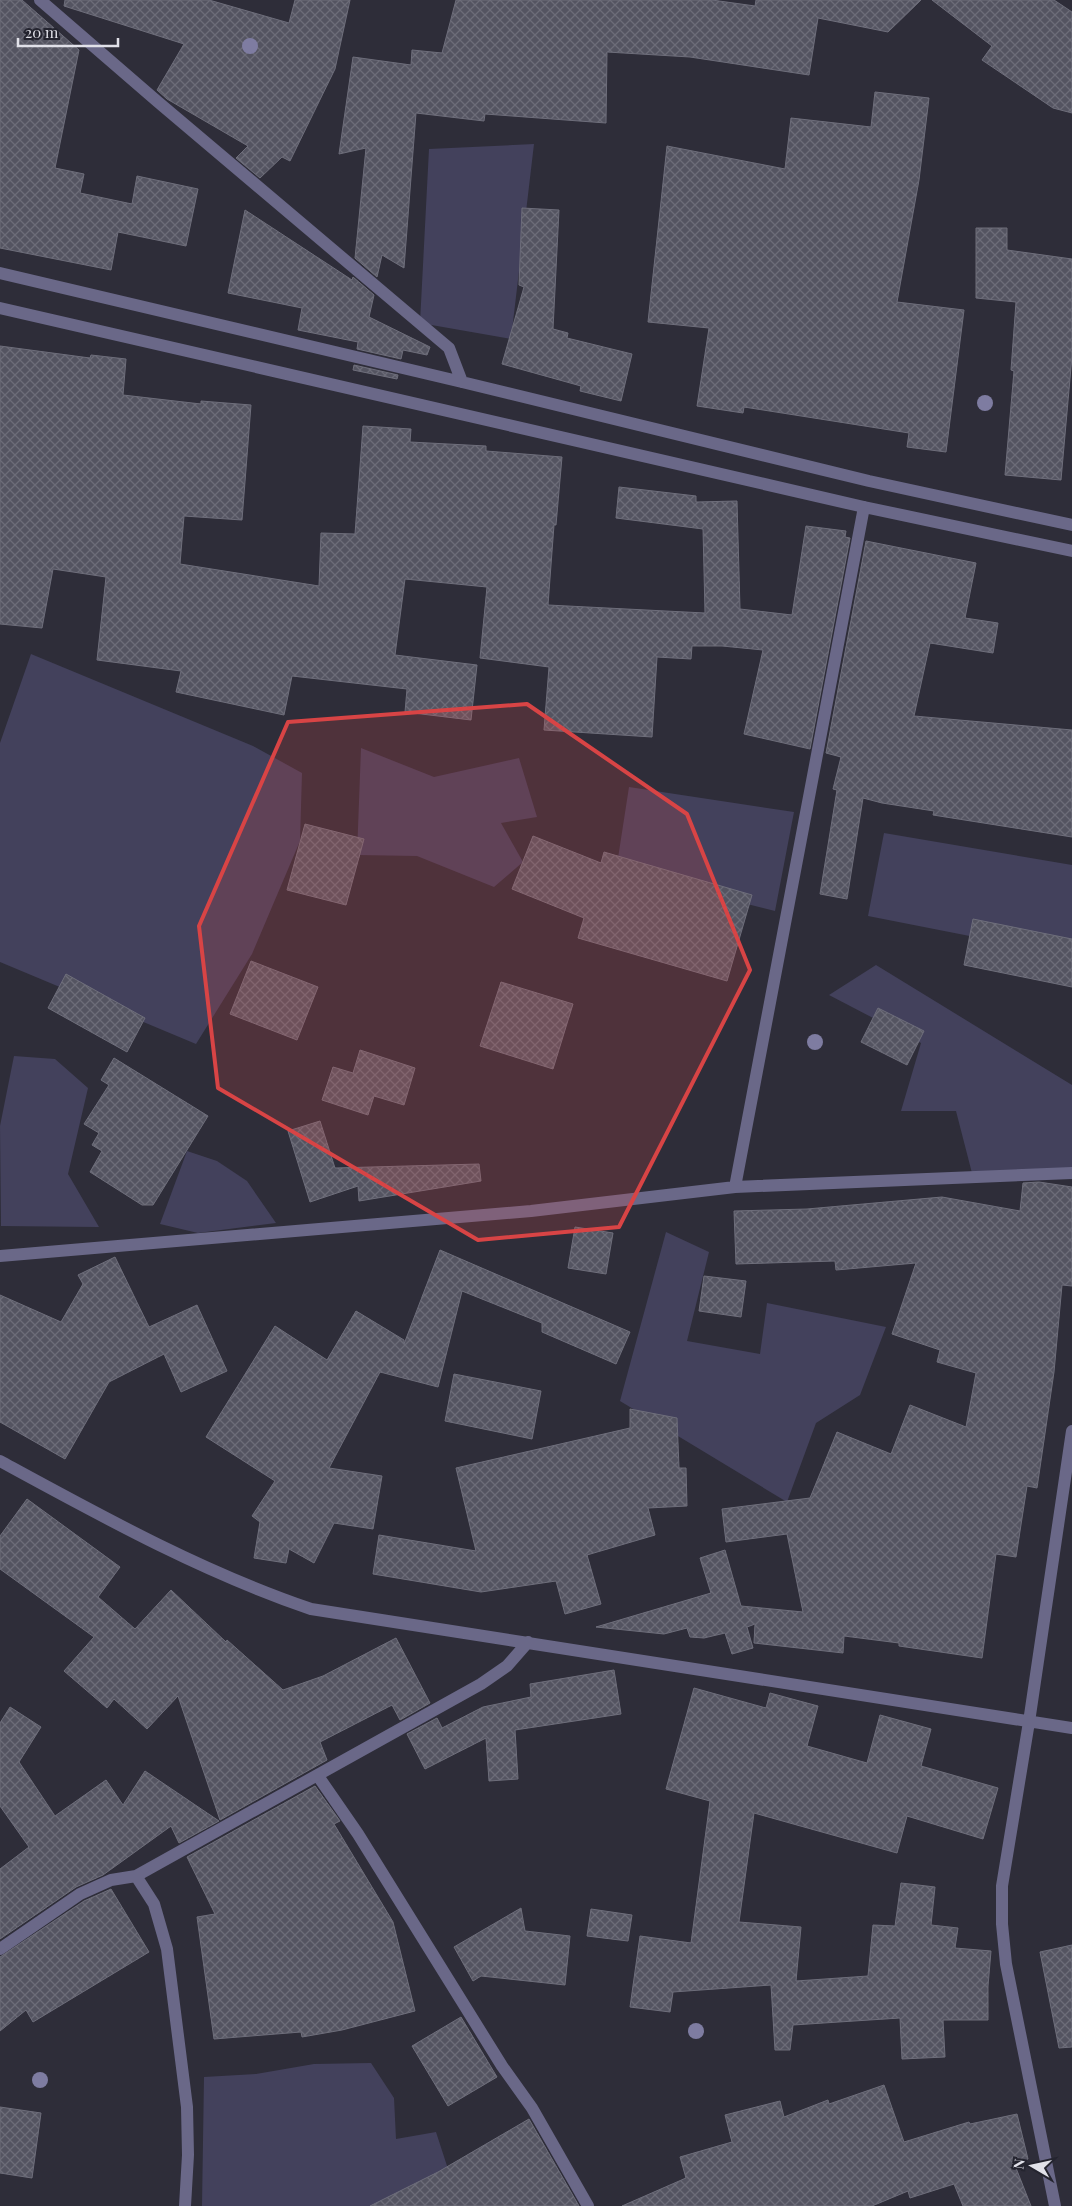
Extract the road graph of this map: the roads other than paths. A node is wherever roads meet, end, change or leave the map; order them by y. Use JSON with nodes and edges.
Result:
{"nodes":[{"id":1,"x":40,"y":0,"type":"edge"},
{"id":2,"x":0,"y":273,"type":"edge"},
{"id":3,"x":0,"y":308,"type":"edge"},
{"id":4,"x":462,"y":382,"type":"junction"},
{"id":5,"x":864,"y":507,"type":"junction"},
{"id":6,"x":1072,"y":525,"type":"edge"},
{"id":7,"x":1072,"y":551,"type":"edge"},
{"id":8,"x":1072,"y":1173,"type":"edge"},
{"id":9,"x":735,"y":1187,"type":"junction"},
{"id":10,"x":0,"y":1256,"type":"edge"},
{"id":11,"x":1072,"y":1431,"type":"edge"},
{"id":12,"x":0,"y":1462,"type":"edge"},
{"id":13,"x":528,"y":1642,"type":"junction"},
{"id":14,"x":1028,"y":1722,"type":"junction"},
{"id":15,"x":1072,"y":1728,"type":"edge"},
{"id":16,"x":318,"y":1776,"type":"junction"},
{"id":17,"x":136,"y":1876,"type":"junction"},
{"id":18,"x":0,"y":1949,"type":"edge"},
{"id":19,"x":185,"y":2206,"type":"edge"},
{"id":20,"x":588,"y":2206,"type":"edge"},
{"id":21,"x":1055,"y":2206,"type":"edge"}],
"edges":[{"from":1,"to":4,"type":"street"},
{"from":2,"to":4,"type":"street"},
{"from":3,"to":5,"type":"street"},
{"from":4,"to":6,"type":"street"},
{"from":5,"to":7,"type":"street"},
{"from":5,"to":9,"type":"street"},
{"from":8,"to":9,"type":"street"},
{"from":9,"to":10,"type":"street"},
{"from":11,"to":14,"type":"street"},
{"from":12,"to":13,"type":"street"},
{"from":13,"to":14,"type":"street"},
{"from":13,"to":16,"type":"street"},
{"from":14,"to":15,"type":"street"},
{"from":14,"to":21,"type":"street"},
{"from":16,"to":17,"type":"street"},
{"from":16,"to":20,"type":"street"},
{"from":17,"to":18,"type":"street"},
{"from":17,"to":19,"type":"street"}]}
